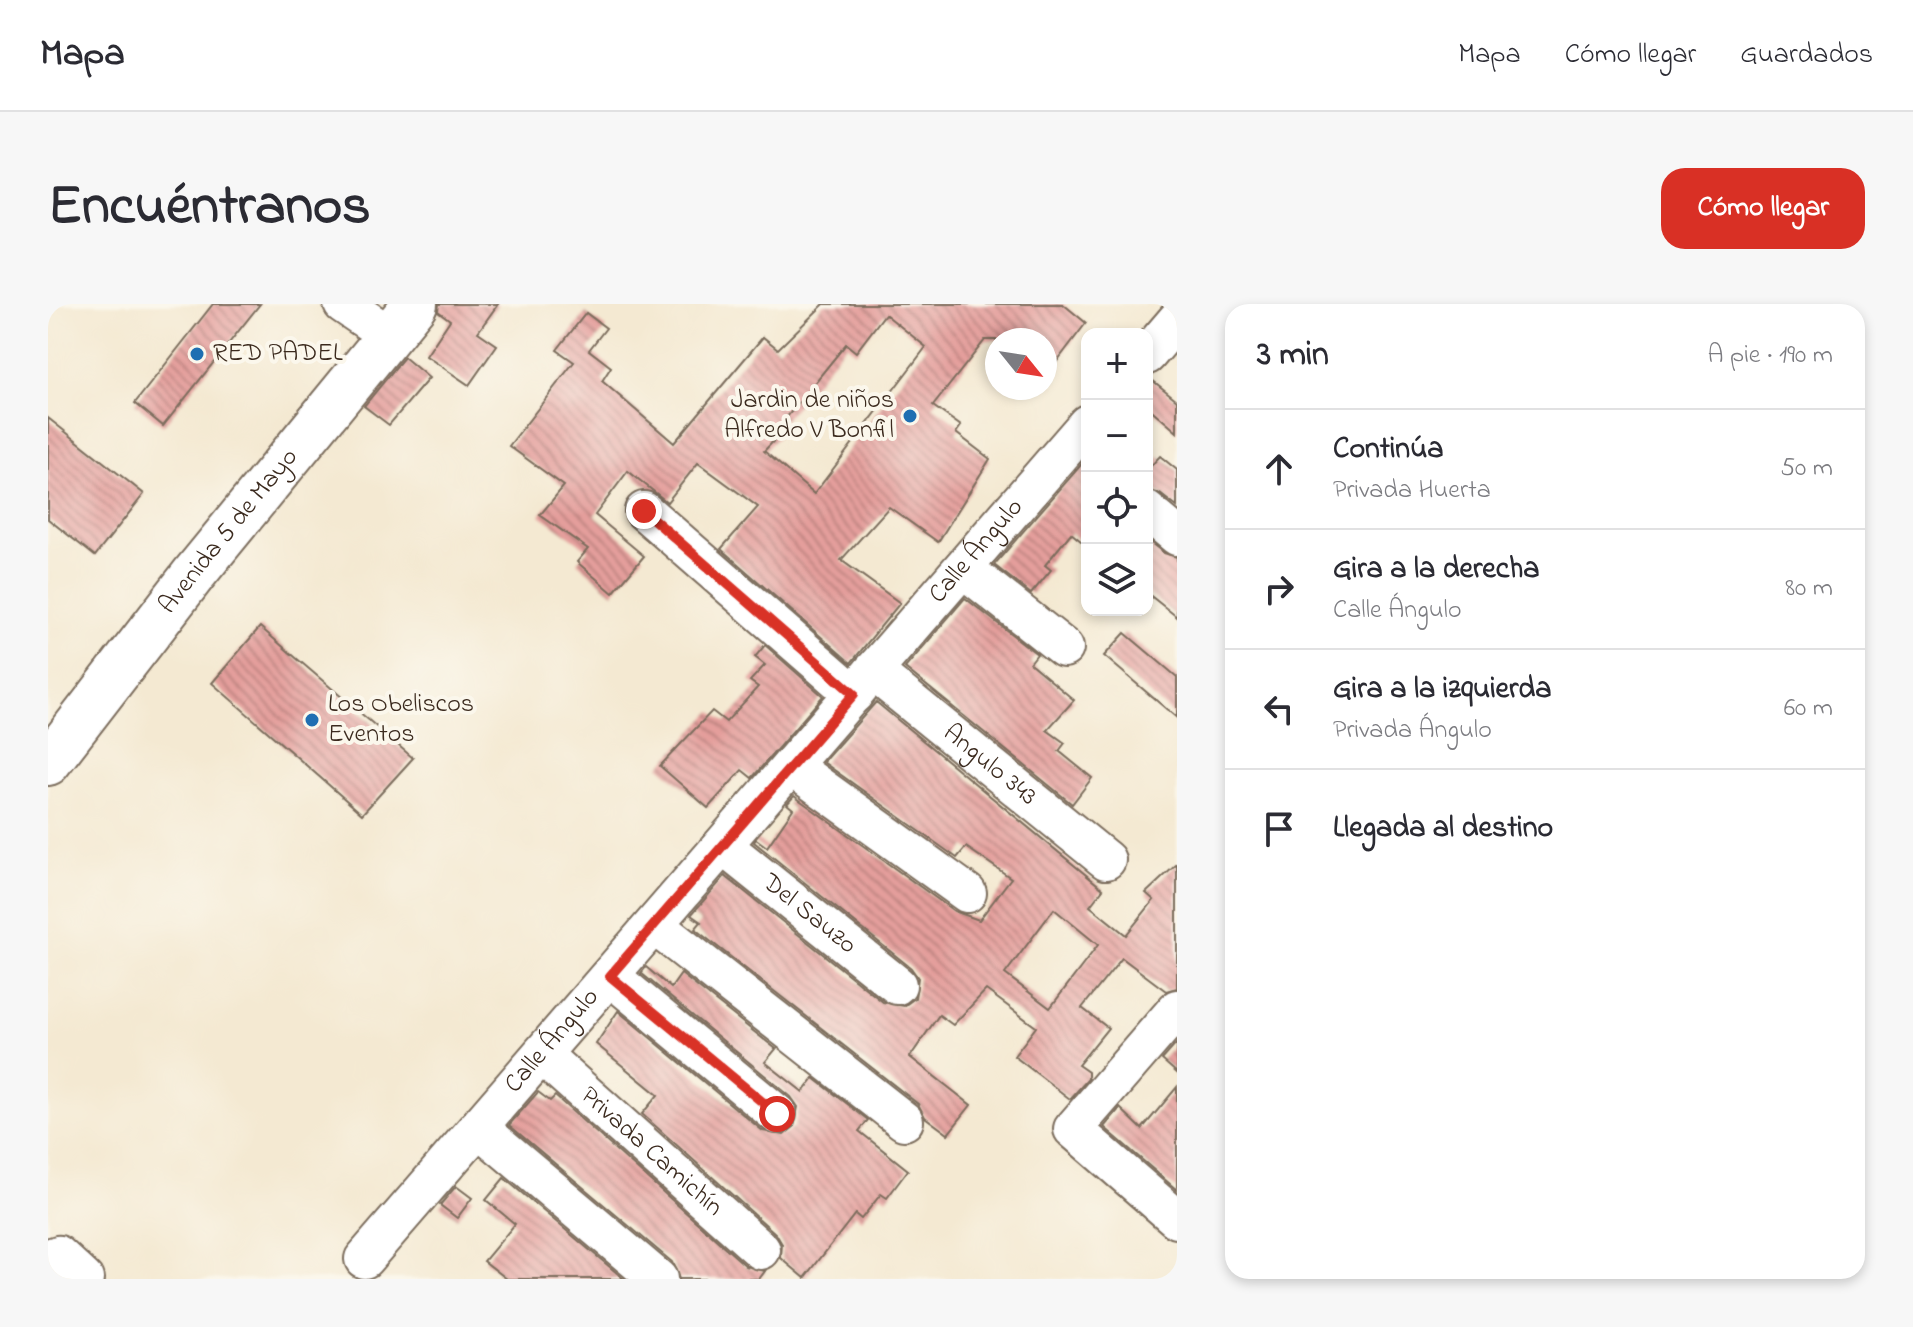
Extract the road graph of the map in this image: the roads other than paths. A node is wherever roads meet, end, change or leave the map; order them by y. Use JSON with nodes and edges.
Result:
{"nodes":[{"id":1,"x":343,"y":304,"type":"edge"},
{"id":2,"x":403,"y":320,"type":"edge"},
{"id":3,"x":1177,"y":320,"type":"edge"},
{"id":4,"x":1153,"y":348,"type":"edge"},
{"id":5,"x":1081,"y":444,"type":"edge"},
{"id":6,"x":644,"y":511,"type":"dead end"},
{"id":7,"x":1153,"y":516,"type":"edge"},
{"id":8,"x":1177,"y":536,"type":"edge"},
{"id":9,"x":963,"y":568,"type":"junction"},
{"id":10,"x":1064,"y":648,"type":"dead end"},
{"id":11,"x":864,"y":683,"type":"junction"},
{"id":12,"x":48,"y":763,"type":"edge"},
{"id":13,"x":791,"y":766,"type":"junction"},
{"id":14,"x":723,"y":846,"type":"junction"},
{"id":15,"x":1106,"y":860,"type":"dead end"},
{"id":16,"x":967,"y":893,"type":"dead end"},
{"id":17,"x":654,"y":925,"type":"junction"},
{"id":18,"x":610,"y":976,"type":"junction"},
{"id":19,"x":897,"y":985,"type":"dead end"},
{"id":20,"x":1177,"y":1009,"type":"edge"},
{"id":21,"x":542,"y":1055,"type":"junction"},
{"id":22,"x":777,"y":1114,"type":"dead end"},
{"id":23,"x":904,"y":1121,"type":"dead end"},
{"id":24,"x":479,"y":1128,"type":"junction"},
{"id":25,"x":1177,"y":1219,"type":"edge"},
{"id":26,"x":761,"y":1250,"type":"dead end"},
{"id":27,"x":48,"y":1258,"type":"edge"},
{"id":28,"x":364,"y":1259,"type":"dead end"},
{"id":29,"x":84,"y":1279,"type":"edge"},
{"id":30,"x":658,"y":1279,"type":"edge"}],
"edges":[{"from":1,"to":2,"type":"street"},
{"from":2,"to":12,"type":"main road","name":"Avenida 5 de Mayo"},
{"from":3,"to":4,"type":"street"},
{"from":5,"to":9,"type":"street","name":"Calle Ángulo"},
{"from":6,"to":11,"type":"street","name":"Angulo 343"},
{"from":7,"to":8,"type":"street"},
{"from":9,"to":10,"type":"street"},
{"from":9,"to":11,"type":"street","name":"Calle Ángulo"},
{"from":11,"to":13,"type":"street","name":"Calle Ángulo"},
{"from":11,"to":15,"type":"street","name":"Angulo 343"},
{"from":13,"to":14,"type":"street","name":"Calle Ángulo"},
{"from":13,"to":16,"type":"street"},
{"from":14,"to":17,"type":"street","name":"Calle Ángulo"},
{"from":14,"to":19,"type":"street","name":"Del Sauzo"},
{"from":17,"to":18,"type":"street","name":"Calle Ángulo"},
{"from":17,"to":23,"type":"street"},
{"from":18,"to":21,"type":"street","name":"Calle Ángulo"},
{"from":18,"to":22,"type":"street"},
{"from":20,"to":25,"type":"street"},
{"from":21,"to":24,"type":"street","name":"Calle Ángulo"},
{"from":21,"to":26,"type":"street","name":"Privada Camichín"},
{"from":24,"to":28,"type":"street","name":"Calle Ángulo"},
{"from":24,"to":30,"type":"street"},
{"from":27,"to":29,"type":"street"}]}
